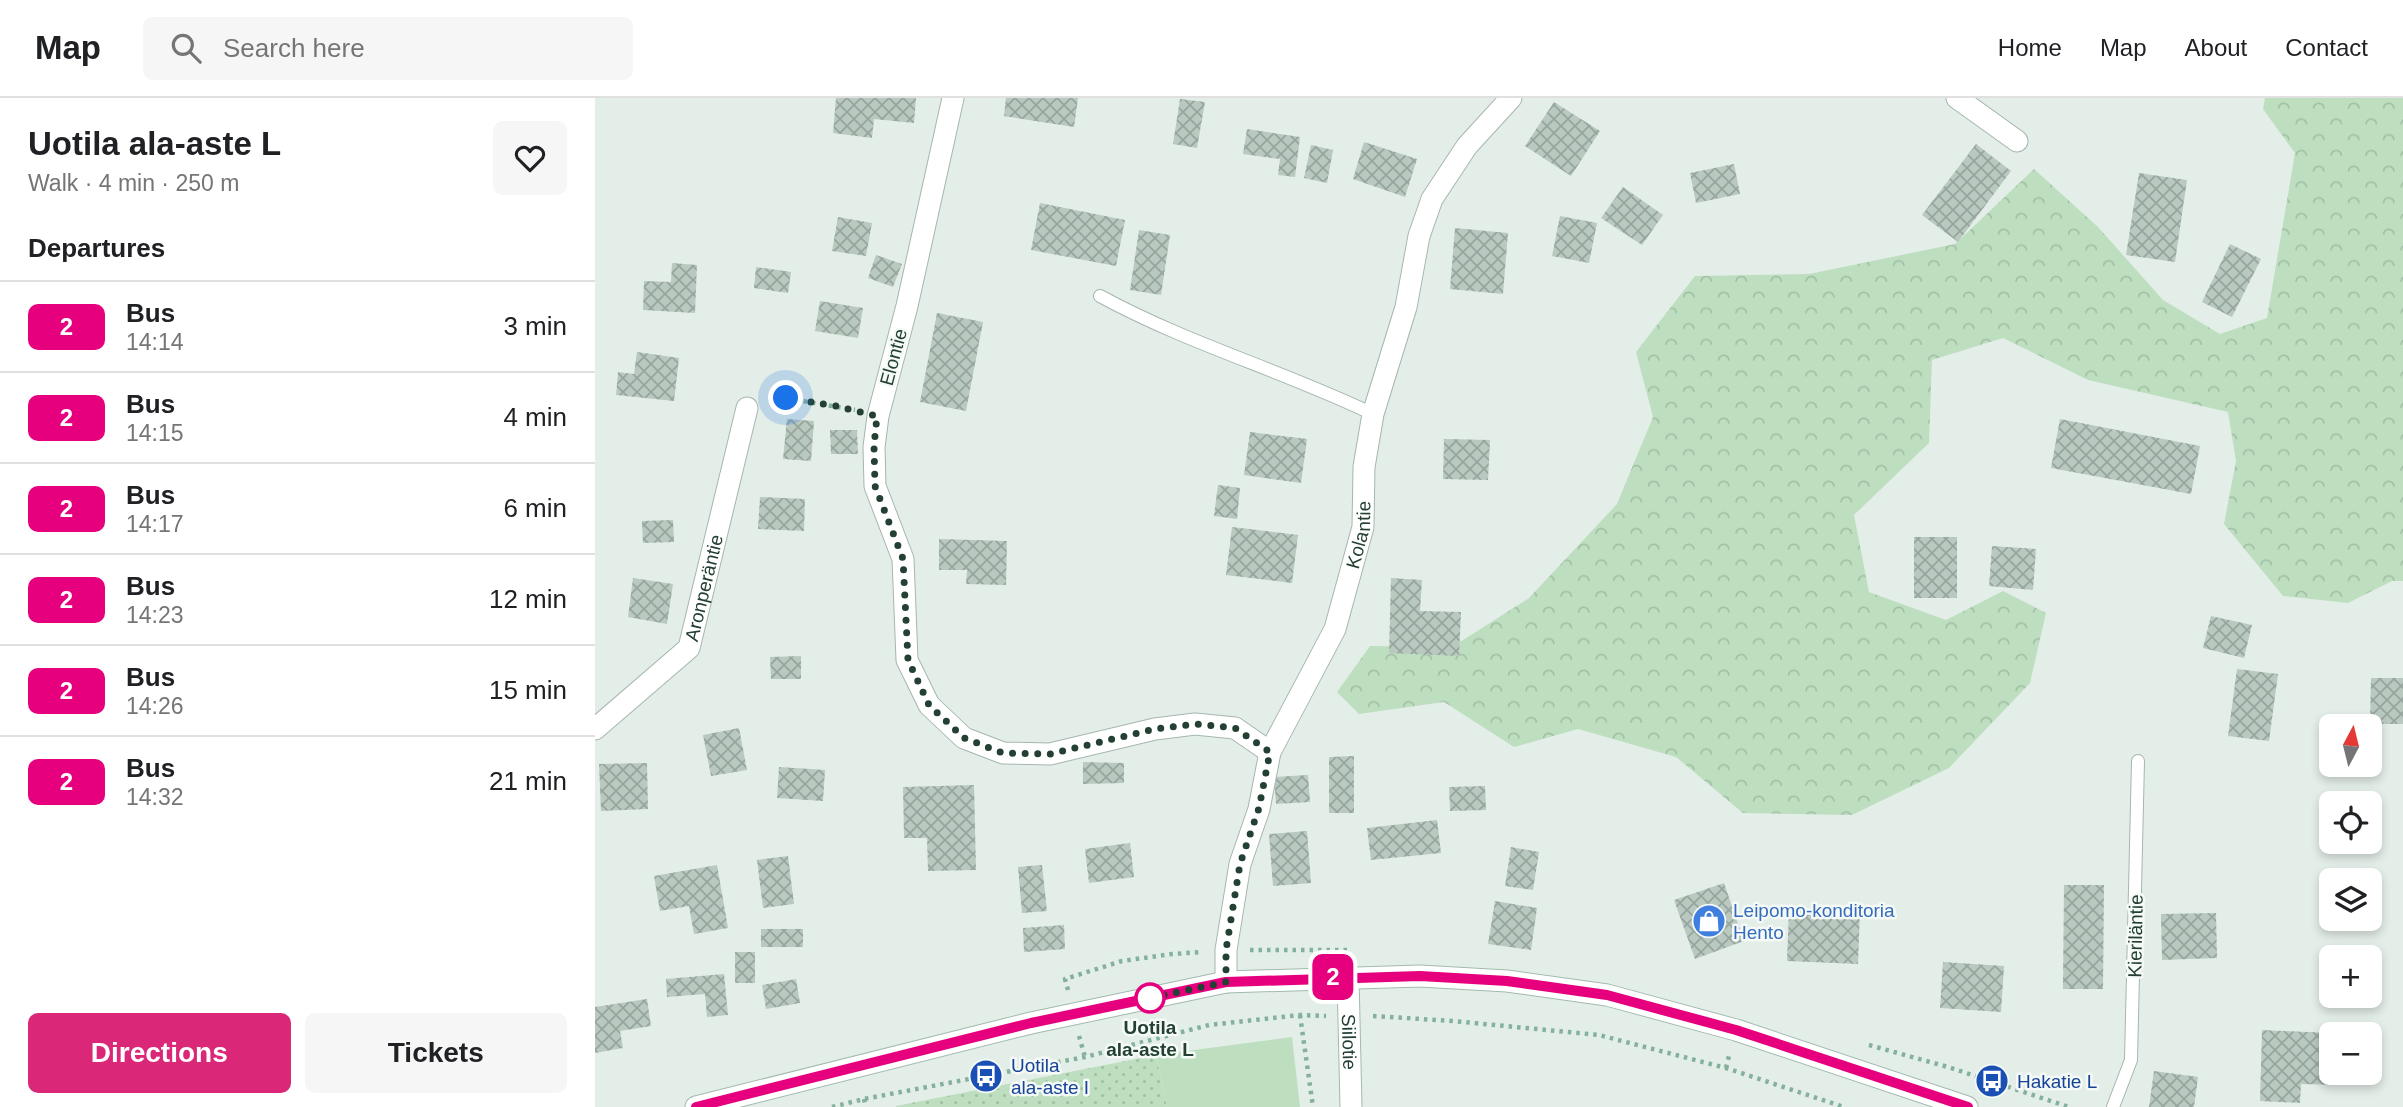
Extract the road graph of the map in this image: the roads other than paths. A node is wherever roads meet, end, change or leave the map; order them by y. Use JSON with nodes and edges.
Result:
{"nodes":[{"id":1,"x":953,"y":98,"type":"edge"},
{"id":2,"x":1511,"y":98,"type":"edge"},
{"id":3,"x":1957,"y":98,"type":"edge"},
{"id":4,"x":2017,"y":141,"type":"dead end"},
{"id":5,"x":1100,"y":296,"type":"dead end"},
{"id":6,"x":747,"y":408,"type":"road end"},
{"id":7,"x":1373,"y":414,"type":"junction"},
{"id":8,"x":595,"y":729,"type":"edge"},
{"id":9,"x":1270,"y":752,"type":"junction"},
{"id":10,"x":2138,"y":761,"type":"dead end"},
{"id":11,"x":1348,"y":977,"type":"junction"},
{"id":12,"x":1226,"y":982,"type":"junction"},
{"id":13,"x":696,"y":1107,"type":"edge"},
{"id":14,"x":1351,"y":1107,"type":"edge"},
{"id":15,"x":1967,"y":1107,"type":"edge"},
{"id":16,"x":2113,"y":1107,"type":"edge"}],
"edges":[{"from":1,"to":9,"type":"street","name":"Elontie"},
{"from":2,"to":7,"type":"street","name":"Kolantie"},
{"from":3,"to":4,"type":"street"},
{"from":5,"to":7,"type":"lane"},
{"from":6,"to":8,"type":"street","name":"Aronperäntie"},
{"from":7,"to":9,"type":"street","name":"Kolantie"},
{"from":9,"to":12,"type":"street","name":"Kolantie"},
{"from":10,"to":16,"type":"lane","name":"Kieriläntie"},
{"from":11,"to":12,"type":"street"},
{"from":11,"to":14,"type":"street","name":"Siilotie"},
{"from":11,"to":15,"type":"street"},
{"from":12,"to":13,"type":"street"}]}
